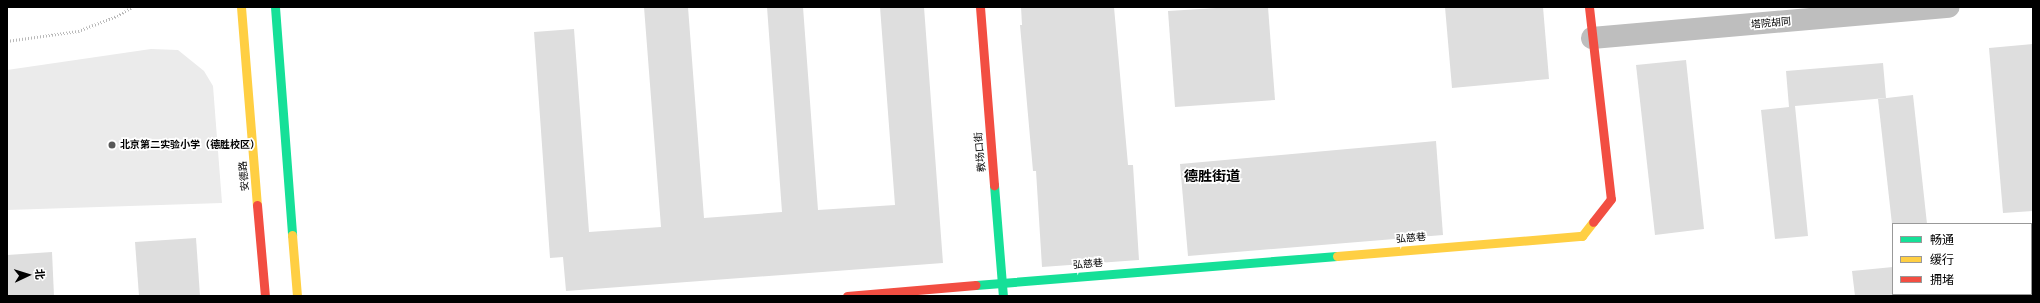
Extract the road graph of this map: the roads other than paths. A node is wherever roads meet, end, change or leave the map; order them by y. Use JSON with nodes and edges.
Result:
{"nodes":[{"id":1,"x":241,"y":7,"type":"edge"},
{"id":2,"x":275,"y":7,"type":"edge"},
{"id":3,"x":980,"y":7,"type":"edge"},
{"id":4,"x":1590,"y":7,"type":"edge"},
{"id":5,"x":1949,"y":7,"type":"edge"},
{"id":6,"x":1592,"y":38,"type":"junction"},
{"id":7,"x":1002,"y":282,"type":"junction"},
{"id":8,"x":264,"y":296,"type":"edge"},
{"id":9,"x":297,"y":296,"type":"edge"},
{"id":10,"x":847,"y":296,"type":"edge"},
{"id":11,"x":1003,"y":296,"type":"edge"}],
"edges":[{"from":1,"to":8,"type":"street","name":"安德路"},
{"from":2,"to":9,"type":"street"},
{"from":3,"to":7,"type":"street","name":"教场口街"},
{"from":4,"to":6,"type":"street","name":"弘慈巷"},
{"from":5,"to":6,"type":"street","name":"塔院胡同"},
{"from":6,"to":7,"type":"street","name":"弘慈巷"},
{"from":7,"to":10,"type":"street","name":"弘慈巷"},
{"from":7,"to":11,"type":"street","name":"教场口街"}]}
